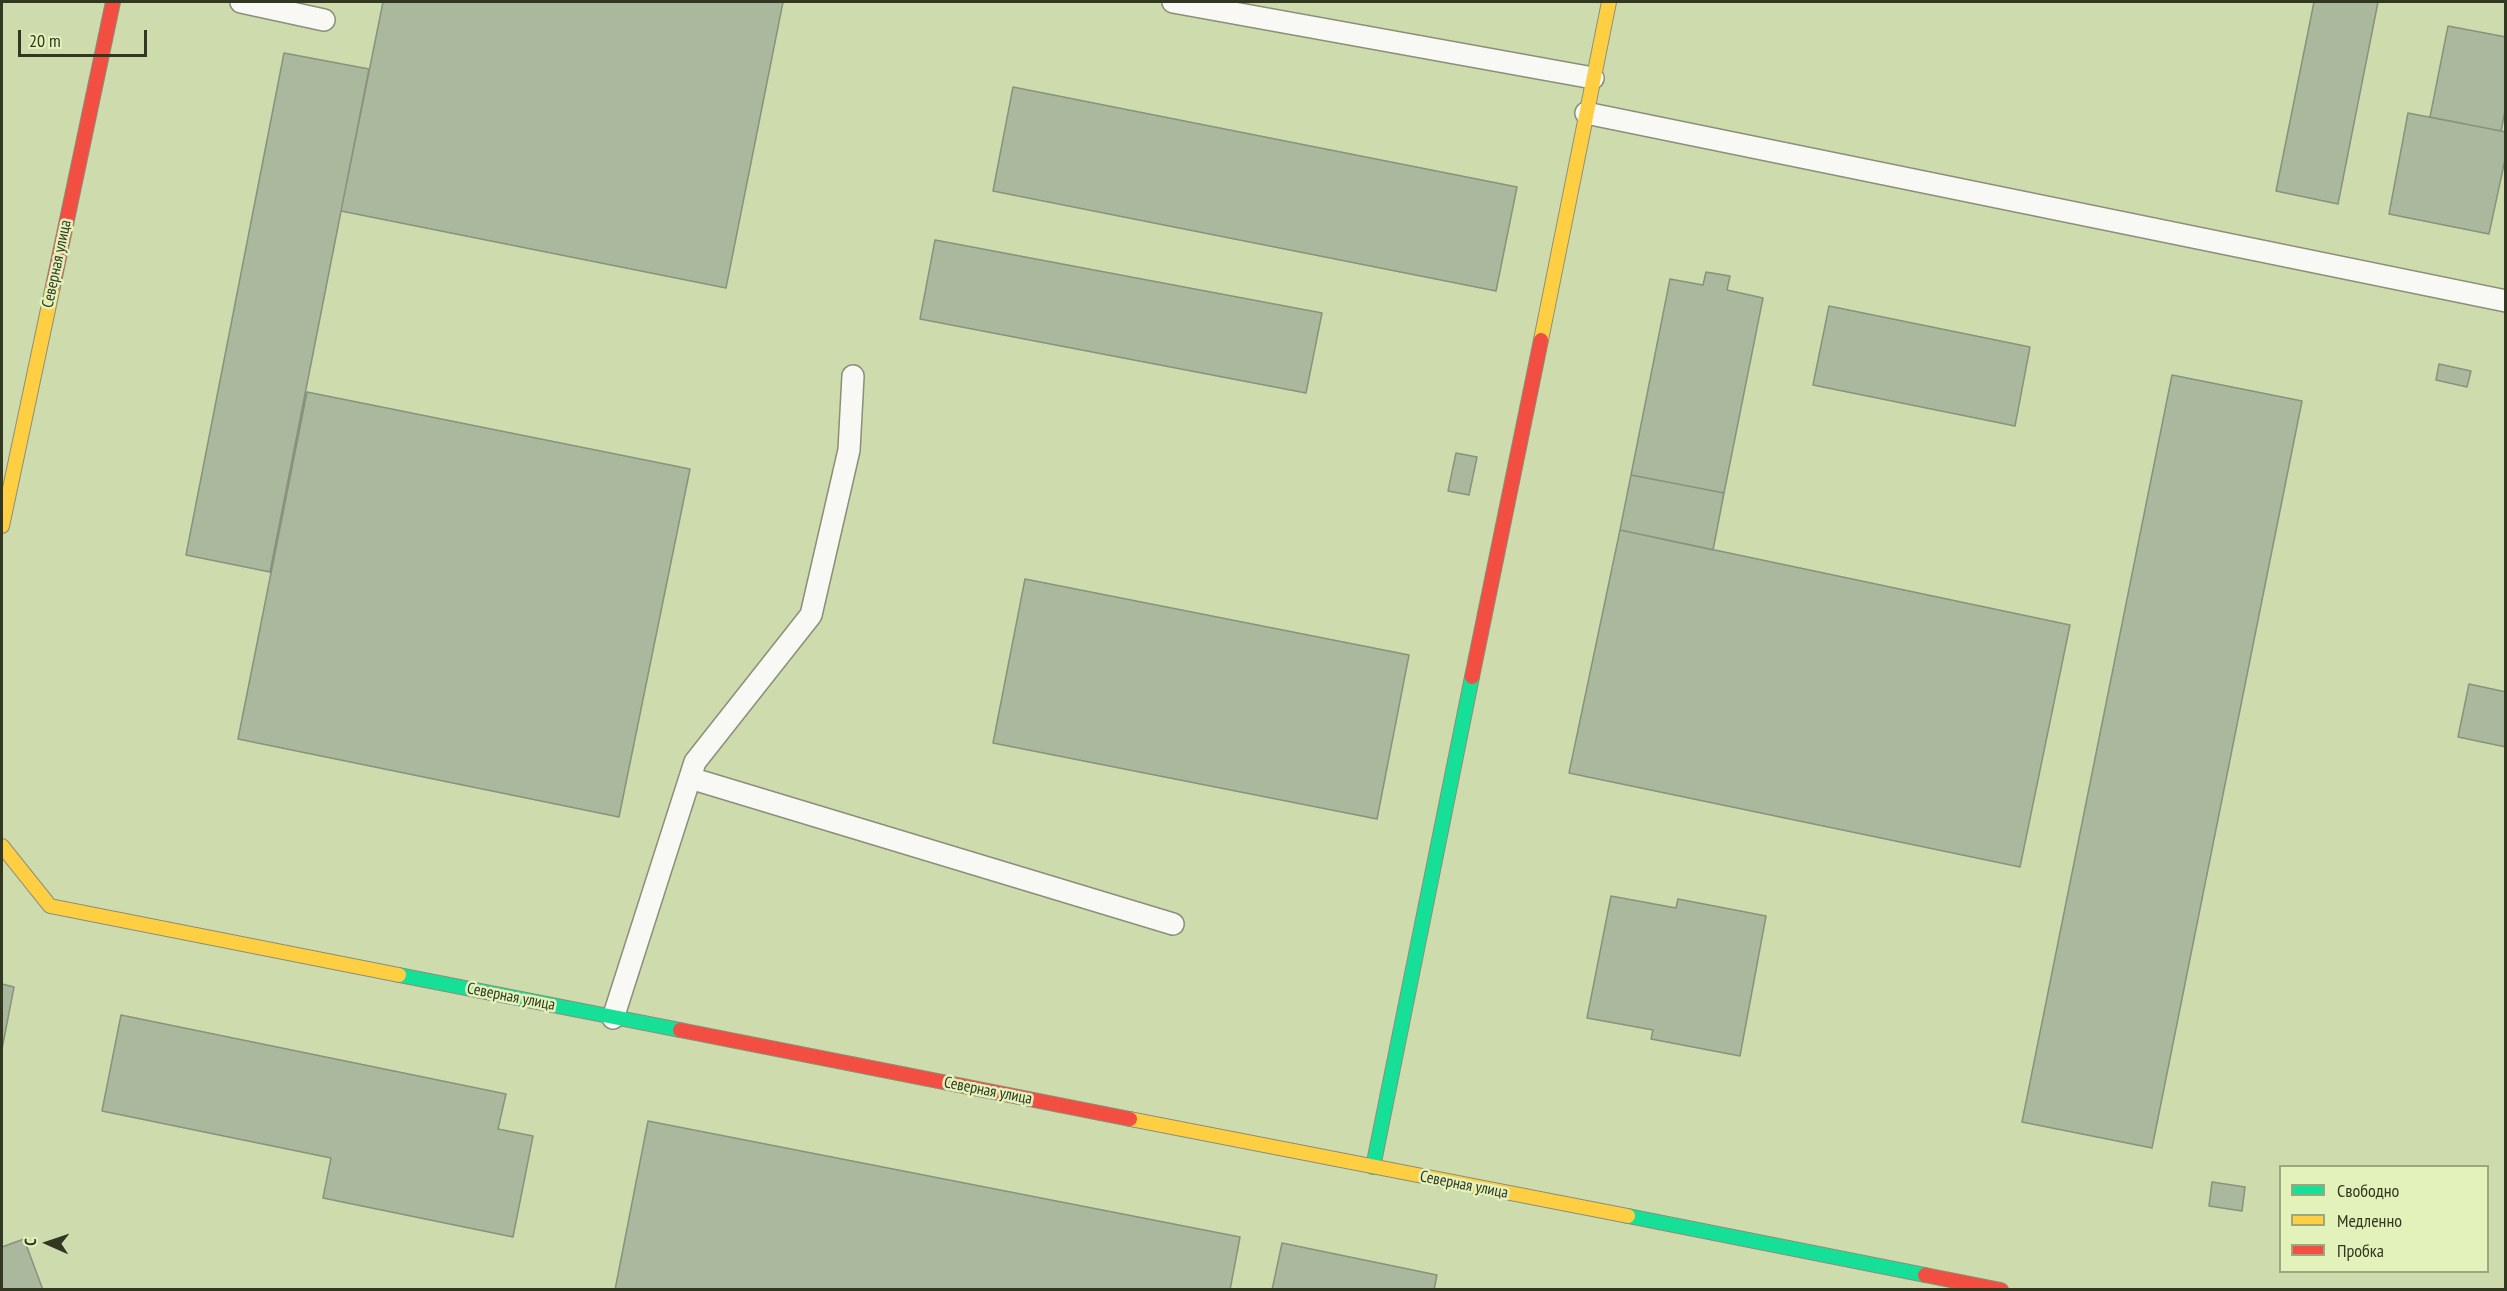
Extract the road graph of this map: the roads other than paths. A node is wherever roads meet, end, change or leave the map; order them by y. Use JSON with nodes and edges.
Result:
{"nodes":[{"id":1,"x":113,"y":2,"type":"edge"},
{"id":2,"x":241,"y":2,"type":"edge"},
{"id":3,"x":1173,"y":2,"type":"edge"},
{"id":4,"x":1609,"y":2,"type":"edge"},
{"id":5,"x":324,"y":20,"type":"dead end"},
{"id":6,"x":1593,"y":78,"type":"junction"},
{"id":7,"x":1586,"y":113,"type":"junction"},
{"id":8,"x":2505,"y":301,"type":"edge"},
{"id":9,"x":853,"y":375,"type":"dead end"},
{"id":10,"x":2,"y":526,"type":"edge"},
{"id":11,"x":690,"y":778,"type":"junction"},
{"id":12,"x":2,"y":846,"type":"edge"},
{"id":13,"x":1173,"y":924,"type":"dead end"},
{"id":14,"x":612,"y":1018,"type":"junction"},
{"id":15,"x":1373,"y":1167,"type":"junction"},
{"id":16,"x":2001,"y":1290,"type":"edge"}],
"edges":[{"from":1,"to":10,"type":"street","name":"Северная улица"},
{"from":2,"to":5,"type":"lane"},
{"from":3,"to":6,"type":"lane"},
{"from":4,"to":6,"type":"street"},
{"from":6,"to":7,"type":"street"},
{"from":7,"to":8,"type":"lane"},
{"from":7,"to":15,"type":"street"},
{"from":9,"to":11,"type":"lane"},
{"from":11,"to":13,"type":"lane"},
{"from":11,"to":14,"type":"lane"},
{"from":12,"to":14,"type":"street","name":"Северная улица"},
{"from":14,"to":15,"type":"street","name":"Северная улица"},
{"from":15,"to":16,"type":"street","name":"Северная улица"}]}
